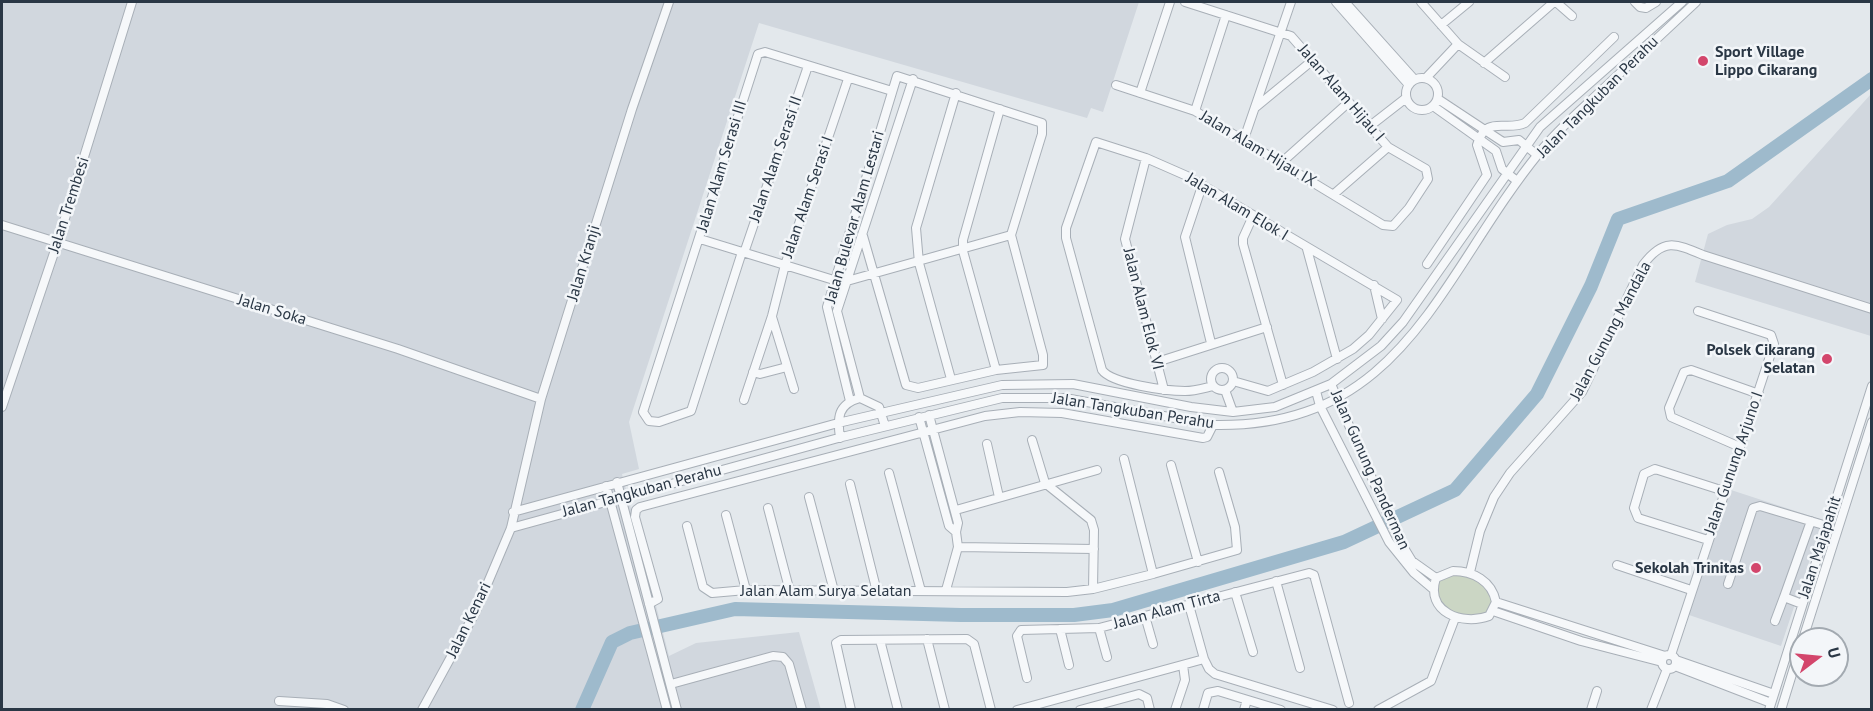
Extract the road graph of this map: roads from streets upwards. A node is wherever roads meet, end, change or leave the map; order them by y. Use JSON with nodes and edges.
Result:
{"nodes":[{"id":1,"x":132,"y":2,"type":"edge"},
{"id":2,"x":669,"y":2,"type":"edge"},
{"id":3,"x":1170,"y":2,"type":"edge"},
{"id":4,"x":1185,"y":2,"type":"edge"},
{"id":5,"x":1291,"y":2,"type":"edge"},
{"id":6,"x":1336,"y":2,"type":"edge"},
{"id":7,"x":1345,"y":2,"type":"edge"},
{"id":8,"x":1421,"y":2,"type":"edge"},
{"id":9,"x":1469,"y":2,"type":"edge"},
{"id":10,"x":1555,"y":2,"type":"edge"},
{"id":11,"x":1635,"y":2,"type":"edge"},
{"id":12,"x":1656,"y":2,"type":"edge"},
{"id":13,"x":1682,"y":2,"type":"edge"},
{"id":14,"x":1696,"y":2,"type":"edge"},
{"id":15,"x":1226,"y":15,"type":"junction"},
{"id":16,"x":1572,"y":16,"type":"dead end"},
{"id":17,"x":1441,"y":25,"type":"junction"},
{"id":18,"x":1279,"y":31,"type":"junction"},
{"id":19,"x":1614,"y":38,"type":"dead end"},
{"id":20,"x":1458,"y":44,"type":"junction"},
{"id":21,"x":1313,"y":60,"type":"junction"},
{"id":22,"x":1484,"y":63,"type":"junction"},
{"id":23,"x":808,"y":66,"type":"junction"},
{"id":24,"x":1505,"y":77,"type":"dead end"},
{"id":25,"x":1426,"y":78,"type":"junction"},
{"id":26,"x":848,"y":79,"type":"junction"},
{"id":27,"x":913,"y":79,"type":"junction"},
{"id":28,"x":1412,"y":82,"type":"junction"},
{"id":29,"x":1116,"y":85,"type":"dead end"},
{"id":30,"x":892,"y":91,"type":"junction"},
{"id":31,"x":956,"y":93,"type":"junction"},
{"id":32,"x":1140,"y":93,"type":"junction"},
{"id":33,"x":1406,"y":98,"type":"junction"},
{"id":34,"x":1349,"y":102,"type":"junction"},
{"id":35,"x":1435,"y":103,"type":"junction"},
{"id":36,"x":1256,"y":107,"type":"junction"},
{"id":37,"x":1000,"y":109,"type":"junction"},
{"id":38,"x":1194,"y":111,"type":"junction"},
{"id":39,"x":1370,"y":126,"type":"junction"},
{"id":40,"x":1485,"y":130,"type":"junction"},
{"id":41,"x":1479,"y":138,"type":"junction"},
{"id":42,"x":1244,"y":142,"type":"junction"},
{"id":43,"x":1503,"y":142,"type":"junction"},
{"id":44,"x":1527,"y":145,"type":"junction"},
{"id":45,"x":1388,"y":147,"type":"junction"},
{"id":46,"x":1496,"y":151,"type":"junction"},
{"id":47,"x":1537,"y":155,"type":"junction"},
{"id":48,"x":1146,"y":158,"type":"junction"},
{"id":49,"x":1281,"y":163,"type":"junction"},
{"id":50,"x":1506,"y":173,"type":"junction"},
{"id":51,"x":1517,"y":181,"type":"junction"},
{"id":52,"x":1202,"y":186,"type":"junction"},
{"id":53,"x":1334,"y":194,"type":"junction"},
{"id":54,"x":1253,"y":216,"type":"junction"},
{"id":55,"x":2,"y":225,"type":"edge"},
{"id":56,"x":1393,"y":226,"type":"joint"},
{"id":57,"x":1011,"y":235,"type":"junction"},
{"id":58,"x":863,"y":236,"type":"junction"},
{"id":59,"x":700,"y":239,"type":"junction"},
{"id":60,"x":57,"y":244,"type":"junction"},
{"id":61,"x":1307,"y":249,"type":"junction"},
{"id":62,"x":963,"y":250,"type":"junction"},
{"id":63,"x":743,"y":252,"type":"junction"},
{"id":64,"x":919,"y":263,"type":"junction"},
{"id":65,"x":1427,"y":264,"type":"dead end"},
{"id":66,"x":785,"y":265,"type":"junction"},
{"id":67,"x":874,"y":274,"type":"junction"},
{"id":68,"x":837,"y":281,"type":"junction"},
{"id":69,"x":847,"y":281,"type":"junction"},
{"id":70,"x":1433,"y":282,"type":"junction"},
{"id":71,"x":1374,"y":285,"type":"junction"},
{"id":72,"x":1443,"y":292,"type":"junction"},
{"id":73,"x":1872,"y":309,"type":"edge"},
{"id":74,"x":1698,"y":311,"type":"dead end"},
{"id":75,"x":772,"y":316,"type":"junction"},
{"id":76,"x":1382,"y":319,"type":"junction"},
{"id":77,"x":1267,"y":327,"type":"junction"},
{"id":78,"x":1211,"y":343,"type":"junction"},
{"id":79,"x":1337,"y":359,"type":"junction"},
{"id":80,"x":1157,"y":362,"type":"junction"},
{"id":81,"x":787,"y":366,"type":"junction"},
{"id":82,"x":996,"y":370,"type":"junction"},
{"id":83,"x":753,"y":372,"type":"junction"},
{"id":84,"x":951,"y":379,"type":"junction"},
{"id":85,"x":1233,"y":381,"type":"junction"},
{"id":86,"x":1331,"y":384,"type":"junction"},
{"id":87,"x":1283,"y":385,"type":"junction"},
{"id":88,"x":1213,"y":386,"type":"junction"},
{"id":89,"x":1872,"y":386,"type":"edge"},
{"id":90,"x":794,"y":388,"type":"dead end"},
{"id":91,"x":1164,"y":390,"type":"junction"},
{"id":92,"x":1225,"y":390,"type":"junction"},
{"id":93,"x":1316,"y":391,"type":"junction"},
{"id":94,"x":1128,"y":394,"type":"junction"},
{"id":95,"x":1759,"y":394,"type":"junction"},
{"id":96,"x":859,"y":395,"type":"junction"},
{"id":97,"x":1337,"y":397,"type":"junction"},
{"id":98,"x":849,"y":398,"type":"junction"},
{"id":99,"x":1065,"y":398,"type":"junction"},
{"id":100,"x":542,"y":399,"type":"junction"},
{"id":101,"x":744,"y":400,"type":"dead end"},
{"id":102,"x":1320,"y":406,"type":"junction"},
{"id":103,"x":2,"y":407,"type":"edge"},
{"id":104,"x":1127,"y":408,"type":"junction"},
{"id":105,"x":692,"y":411,"type":"joint"},
{"id":106,"x":1233,"y":412,"type":"junction"},
{"id":107,"x":882,"y":413,"type":"junction"},
{"id":108,"x":1062,"y":413,"type":"junction"},
{"id":109,"x":930,"y":415,"type":"junction"},
{"id":110,"x":919,"y":417,"type":"junction"},
{"id":111,"x":1872,"y":422,"type":"edge"},
{"id":112,"x":838,"y":423,"type":"junction"},
{"id":113,"x":1213,"y":425,"type":"junction"},
{"id":114,"x":885,"y":426,"type":"junction"},
{"id":115,"x":933,"y":428,"type":"junction"},
{"id":116,"x":923,"y":430,"type":"junction"},
{"id":117,"x":840,"y":438,"type":"junction"},
{"id":118,"x":1032,"y":440,"type":"dead end"},
{"id":119,"x":987,"y":444,"type":"dead end"},
{"id":120,"x":1740,"y":447,"type":"junction"},
{"id":121,"x":1359,"y":451,"type":"junction"},
{"id":122,"x":1348,"y":458,"type":"junction"},
{"id":123,"x":1124,"y":459,"type":"dead end"},
{"id":124,"x":942,"y":461,"type":"junction"},
{"id":125,"x":932,"y":464,"type":"junction"},
{"id":126,"x":1171,"y":465,"type":"dead end"},
{"id":127,"x":729,"y":467,"type":"junction"},
{"id":128,"x":1097,"y":470,"type":"dead end"},
{"id":129,"x":1219,"y":472,"type":"dead end"},
{"id":130,"x":707,"y":473,"type":"junction"},
{"id":131,"x":889,"y":473,"type":"dead end"},
{"id":132,"x":617,"y":482,"type":"junction"},
{"id":133,"x":1045,"y":483,"type":"junction"},
{"id":134,"x":723,"y":484,"type":"junction"},
{"id":135,"x":850,"y":484,"type":"dead end"},
{"id":136,"x":606,"y":486,"type":"junction"},
{"id":137,"x":1724,"y":491,"type":"junction"},
{"id":138,"x":621,"y":497,"type":"junction"},
{"id":139,"x":809,"y":497,"type":"dead end"},
{"id":140,"x":999,"y":497,"type":"junction"},
{"id":141,"x":610,"y":500,"type":"junction"},
{"id":142,"x":1833,"y":506,"type":"junction"},
{"id":143,"x":768,"y":508,"type":"dead end"},
{"id":144,"x":1843,"y":508,"type":"junction"},
{"id":145,"x":956,"y":510,"type":"junction"},
{"id":146,"x":513,"y":512,"type":"junction"},
{"id":147,"x":726,"y":515,"type":"dead end"},
{"id":148,"x":1811,"y":521,"type":"junction"},
{"id":149,"x":687,"y":526,"type":"dead end"},
{"id":150,"x":1827,"y":526,"type":"junction"},
{"id":151,"x":511,"y":528,"type":"junction"},
{"id":152,"x":956,"y":532,"type":"junction"},
{"id":153,"x":1708,"y":540,"type":"junction"},
{"id":154,"x":958,"y":547,"type":"junction"},
{"id":155,"x":1094,"y":549,"type":"junction"},
{"id":156,"x":1198,"y":562,"type":"junction"},
{"id":157,"x":1617,"y":565,"type":"dead end"},
{"id":158,"x":1470,"y":572,"type":"junction"},
{"id":159,"x":1153,"y":574,"type":"junction"},
{"id":160,"x":1436,"y":578,"type":"junction"},
{"id":161,"x":1276,"y":581,"type":"junction"},
{"id":162,"x":1728,"y":584,"type":"dead end"},
{"id":163,"x":1093,"y":589,"type":"junction"},
{"id":164,"x":1433,"y":589,"type":"junction"},
{"id":165,"x":746,"y":590,"type":"junction"},
{"id":166,"x":946,"y":590,"type":"junction"},
{"id":167,"x":1691,"y":590,"type":"junction"},
{"id":168,"x":834,"y":591,"type":"junction"},
{"id":169,"x":921,"y":591,"type":"junction"},
{"id":170,"x":790,"y":592,"type":"junction"},
{"id":171,"x":877,"y":592,"type":"junction"},
{"id":172,"x":1235,"y":592,"type":"junction"},
{"id":173,"x":1784,"y":597,"type":"junction"},
{"id":174,"x":1496,"y":602,"type":"junction"},
{"id":175,"x":649,"y":604,"type":"junction"},
{"id":176,"x":1802,"y":604,"type":"junction"},
{"id":177,"x":1189,"y":605,"type":"junction"},
{"id":178,"x":1493,"y":611,"type":"junction"},
{"id":179,"x":1145,"y":616,"type":"junction"},
{"id":180,"x":1455,"y":618,"type":"junction"},
{"id":181,"x":1775,"y":621,"type":"dead end"},
{"id":182,"x":1807,"y":627,"type":"edge"},
{"id":183,"x":1099,"y":628,"type":"junction"},
{"id":184,"x":1060,"y":629,"type":"junction"},
{"id":185,"x":880,"y":639,"type":"junction"},
{"id":186,"x":927,"y":639,"type":"junction"},
{"id":187,"x":1153,"y":644,"type":"dead end"},
{"id":188,"x":1253,"y":652,"type":"dead end"},
{"id":189,"x":1107,"y":657,"type":"dead end"},
{"id":190,"x":1204,"y":659,"type":"junction"},
{"id":191,"x":1669,"y":661,"type":"junction"},
{"id":192,"x":1069,"y":665,"type":"dead end"},
{"id":193,"x":1183,"y":665,"type":"junction"},
{"id":194,"x":1300,"y":668,"type":"dead end"},
{"id":195,"x":1028,"y":678,"type":"dead end"},
{"id":196,"x":670,"y":684,"type":"junction"},
{"id":197,"x":1789,"y":684,"type":"edge"},
{"id":198,"x":1597,"y":691,"type":"dead end"},
{"id":199,"x":1774,"y":694,"type":"junction"},
{"id":200,"x":1247,"y":700,"type":"junction"},
{"id":201,"x":279,"y":701,"type":"dead end"},
{"id":202,"x":1349,"y":703,"type":"dead end"},
{"id":203,"x":1108,"y":706,"type":"edge"},
{"id":204,"x":1770,"y":706,"type":"edge"},
{"id":205,"x":1594,"y":709,"type":"edge"},
{"id":206,"x":344,"y":710,"type":"edge"},
{"id":207,"x":422,"y":710,"type":"edge"},
{"id":208,"x":667,"y":710,"type":"edge"},
{"id":209,"x":677,"y":710,"type":"edge"},
{"id":210,"x":802,"y":710,"type":"edge"},
{"id":211,"x":851,"y":710,"type":"edge"},
{"id":212,"x":898,"y":710,"type":"edge"},
{"id":213,"x":945,"y":710,"type":"edge"},
{"id":214,"x":991,"y":710,"type":"edge"},
{"id":215,"x":1017,"y":710,"type":"edge"},
{"id":216,"x":1080,"y":710,"type":"edge"},
{"id":217,"x":1150,"y":710,"type":"edge"},
{"id":218,"x":1175,"y":710,"type":"edge"},
{"id":219,"x":1203,"y":710,"type":"edge"},
{"id":220,"x":1244,"y":710,"type":"edge"},
{"id":221,"x":1281,"y":710,"type":"edge"},
{"id":222,"x":1333,"y":710,"type":"edge"},
{"id":223,"x":1378,"y":710,"type":"edge"},
{"id":224,"x":1651,"y":710,"type":"edge"},
{"id":225,"x":1781,"y":710,"type":"edge"}],
"edges":[{"from":1,"to":60,"type":"street","name":"Jalan Trembesi"},
{"from":2,"to":100,"type":"street","name":"Jalan Kranji"},
{"from":3,"to":32,"type":"street"},
{"from":4,"to":15,"type":"street","name":"Jalan Alam Hijau I"},
{"from":5,"to":18,"type":"street"},
{"from":6,"to":28,"type":"street"},
{"from":7,"to":28,"type":"street"},
{"from":8,"to":17,"type":"street"},
{"from":9,"to":17,"type":"street"},
{"from":10,"to":16,"type":"street"},
{"from":10,"to":22,"type":"street"},
{"from":11,"to":12,"type":"street"},
{"from":13,"to":44,"type":"street","name":"Jalan Tangkuban Perahu"},
{"from":14,"to":47,"type":"street","name":"Jalan Tangkuban Perahu"},
{"from":15,"to":18,"type":"street","name":"Jalan Alam Hijau I"},
{"from":15,"to":38,"type":"street"},
{"from":17,"to":20,"type":"street"},
{"from":18,"to":21,"type":"street","name":"Jalan Alam Hijau I"},
{"from":18,"to":36,"type":"street"},
{"from":19,"to":40,"type":"street"},
{"from":20,"to":22,"type":"street"},
{"from":20,"to":25,"type":"street"},
{"from":21,"to":34,"type":"street","name":"Jalan Alam Hijau I"},
{"from":21,"to":36,"type":"street"},
{"from":22,"to":24,"type":"street"},
{"from":23,"to":26,"type":"street","name":"Jalan Alam Serasi III"},
{"from":23,"to":59,"type":"street","name":"Jalan Alam Serasi III"},
{"from":23,"to":63,"type":"street","name":"Jalan Alam Serasi II"},
{"from":25,"to":28,"type":"street"},
{"from":25,"to":35,"type":"street"},
{"from":26,"to":30,"type":"street","name":"Jalan Alam Serasi III"},
{"from":26,"to":66,"type":"street","name":"Jalan Alam Serasi I"},
{"from":27,"to":30,"type":"street","name":"Jalan Bulevar Alam Lestari"},
{"from":27,"to":31,"type":"street"},
{"from":27,"to":58,"type":"street","name":"Jalan Bulevar Alam Lestari"},
{"from":28,"to":33,"type":"street"},
{"from":29,"to":32,"type":"street","name":"Jalan Alam Hijau IX"},
{"from":30,"to":68,"type":"street","name":"Jalan Bulevar Alam Lestari"},
{"from":31,"to":37,"type":"street"},
{"from":31,"to":64,"type":"street"},
{"from":32,"to":38,"type":"street","name":"Jalan Alam Hijau IX"},
{"from":33,"to":35,"type":"street"},
{"from":33,"to":39,"type":"street"},
{"from":34,"to":39,"type":"street","name":"Jalan Alam Hijau I"},
{"from":34,"to":49,"type":"street"},
{"from":35,"to":40,"type":"street"},
{"from":35,"to":41,"type":"street"},
{"from":36,"to":42,"type":"street"},
{"from":37,"to":57,"type":"street"},
{"from":37,"to":62,"type":"street"},
{"from":38,"to":42,"type":"street","name":"Jalan Alam Hijau IX"},
{"from":39,"to":45,"type":"street","name":"Jalan Alam Hijau I"},
{"from":40,"to":41,"type":"street"},
{"from":40,"to":43,"type":"street"},
{"from":41,"to":46,"type":"street"},
{"from":41,"to":65,"type":"street"},
{"from":42,"to":49,"type":"street","name":"Jalan Alam Hijau IX"},
{"from":43,"to":44,"type":"street"},
{"from":43,"to":46,"type":"street"},
{"from":44,"to":47,"type":"street"},
{"from":44,"to":50,"type":"street","name":"Jalan Tangkuban Perahu"},
{"from":45,"to":53,"type":"street"},
{"from":45,"to":56,"type":"street","name":"Jalan Alam Hijau I"},
{"from":46,"to":50,"type":"street"},
{"from":47,"to":51,"type":"street","name":"Jalan Tangkuban Perahu"},
{"from":48,"to":52,"type":"street","name":"Jalan Alam Elok I"},
{"from":48,"to":80,"type":"street","name":"Jalan Alam Elok VI"},
{"from":48,"to":91,"type":"street","name":"Jalan Alam Elok I"},
{"from":49,"to":53,"type":"street","name":"Jalan Alam Hijau IX"},
{"from":50,"to":51,"type":"street"},
{"from":50,"to":70,"type":"street","name":"Jalan Tangkuban Perahu"},
{"from":51,"to":72,"type":"street","name":"Jalan Tangkuban Perahu"},
{"from":52,"to":54,"type":"street","name":"Jalan Alam Elok I"},
{"from":52,"to":78,"type":"street"},
{"from":53,"to":56,"type":"street","name":"Jalan Alam Hijau IX"},
{"from":54,"to":61,"type":"street","name":"Jalan Alam Elok I"},
{"from":54,"to":77,"type":"street"},
{"from":55,"to":60,"type":"street","name":"Jalan Soka"},
{"from":57,"to":62,"type":"street"},
{"from":57,"to":82,"type":"street"},
{"from":58,"to":67,"type":"street"},
{"from":58,"to":69,"type":"street","name":"Jalan Bulevar Alam Lestari"},
{"from":59,"to":63,"type":"street"},
{"from":59,"to":105,"type":"street","name":"Jalan Alam Serasi III"},
{"from":60,"to":100,"type":"street","name":"Jalan Soka"},
{"from":60,"to":103,"type":"street","name":"Jalan Trembesi"},
{"from":61,"to":71,"type":"street","name":"Jalan Alam Elok I"},
{"from":61,"to":79,"type":"street"},
{"from":62,"to":64,"type":"street"},
{"from":62,"to":82,"type":"street"},
{"from":63,"to":66,"type":"street"},
{"from":63,"to":105,"type":"street","name":"Jalan Alam Serasi II"},
{"from":64,"to":67,"type":"street"},
{"from":64,"to":84,"type":"street"},
{"from":66,"to":68,"type":"street"},
{"from":66,"to":75,"type":"street","name":"Jalan Alam Serasi I"},
{"from":67,"to":69,"type":"street"},
{"from":67,"to":84,"type":"street"},
{"from":68,"to":69,"type":"street"},
{"from":68,"to":98,"type":"street","name":"Jalan Bulevar Alam Lestari"},
{"from":69,"to":96,"type":"street","name":"Jalan Bulevar Alam Lestari"},
{"from":70,"to":72,"type":"street"},
{"from":70,"to":86,"type":"street","name":"Jalan Tangkuban Perahu"},
{"from":71,"to":76,"type":"street"},
{"from":71,"to":76,"type":"street","name":"Jalan Alam Elok I"},
{"from":72,"to":97,"type":"street","name":"Jalan Tangkuban Perahu"},
{"from":73,"to":158,"type":"street","name":"Jalan Gunung Mandala"},
{"from":74,"to":95,"type":"street","name":"Jalan Gunung Arjuno I"},
{"from":75,"to":81,"type":"street"},
{"from":75,"to":83,"type":"street","name":"Jalan Alam Serasi I"},
{"from":76,"to":79,"type":"street"},
{"from":77,"to":78,"type":"street"},
{"from":77,"to":87,"type":"street"},
{"from":78,"to":80,"type":"street"},
{"from":79,"to":87,"type":"street"},
{"from":80,"to":91,"type":"street","name":"Jalan Alam Elok VI"},
{"from":81,"to":83,"type":"street"},
{"from":81,"to":90,"type":"street"},
{"from":82,"to":84,"type":"street"},
{"from":83,"to":101,"type":"street","name":"Jalan Alam Serasi I"},
{"from":85,"to":87,"type":"street"},
{"from":85,"to":88,"type":"street"},
{"from":85,"to":92,"type":"street"},
{"from":86,"to":93,"type":"street","name":"Jalan Tangkuban Perahu"},
{"from":86,"to":97,"type":"street","name":"Jalan Gunung Panderman"},
{"from":88,"to":91,"type":"street"},
{"from":88,"to":92,"type":"street"},
{"from":89,"to":142,"type":"street","name":"Jalan Majapahit"},
{"from":92,"to":106,"type":"street"},
{"from":93,"to":102,"type":"street","name":"Jalan Gunung Panderman"},
{"from":93,"to":106,"type":"street","name":"Jalan Tangkuban Perahu"},
{"from":94,"to":104,"type":"street"},
{"from":94,"to":106,"type":"street","name":"Jalan Tangkuban Perahu"},
{"from":94,"to":107,"type":"street","name":"Jalan Tangkuban Perahu"},
{"from":95,"to":120,"type":"street","name":"Jalan Gunung Arjuno I"},
{"from":95,"to":120,"type":"street"},
{"from":96,"to":98,"type":"street"},
{"from":96,"to":107,"type":"street"},
{"from":97,"to":102,"type":"street","name":"Jalan Tangkuban Perahu"},
{"from":97,"to":121,"type":"street","name":"Jalan Gunung Panderman"},
{"from":98,"to":112,"type":"street"},
{"from":99,"to":104,"type":"street","name":"Jalan Tangkuban Perahu"},
{"from":99,"to":108,"type":"street"},
{"from":99,"to":109,"type":"street","name":"Jalan Tangkuban Perahu"},
{"from":100,"to":146,"type":"street","name":"Jalan Kranji"},
{"from":102,"to":113,"type":"street","name":"Jalan Tangkuban Perahu"},
{"from":102,"to":122,"type":"street","name":"Jalan Gunung Panderman"},
{"from":104,"to":113,"type":"street","name":"Jalan Tangkuban Perahu"},
{"from":107,"to":112,"type":"street","name":"Jalan Tangkuban Perahu"},
{"from":107,"to":114,"type":"street"},
{"from":108,"to":113,"type":"street"},
{"from":108,"to":115,"type":"street"},
{"from":109,"to":110,"type":"street","name":"Jalan Tangkuban Perahu"},
{"from":109,"to":115,"type":"street"},
{"from":110,"to":114,"type":"street","name":"Jalan Tangkuban Perahu"},
{"from":110,"to":116,"type":"street"},
{"from":111,"to":144,"type":"street","name":"Jalan Majapahit"},
{"from":112,"to":117,"type":"street"},
{"from":112,"to":132,"type":"street","name":"Jalan Tangkuban Perahu"},
{"from":114,"to":117,"type":"street","name":"Jalan Tangkuban Perahu"},
{"from":115,"to":116,"type":"street"},
{"from":115,"to":124,"type":"street"},
{"from":116,"to":125,"type":"street"},
{"from":116,"to":134,"type":"street"},
{"from":117,"to":127,"type":"street","name":"Jalan Tangkuban Perahu"},
{"from":118,"to":133,"type":"street"},
{"from":119,"to":140,"type":"street"},
{"from":120,"to":137,"type":"street","name":"Jalan Gunung Arjuno I"},
{"from":121,"to":122,"type":"street"},
{"from":121,"to":160,"type":"street","name":"Jalan Gunung Panderman"},
{"from":122,"to":164,"type":"street","name":"Jalan Gunung Panderman"},
{"from":123,"to":159,"type":"street"},
{"from":124,"to":125,"type":"street"},
{"from":124,"to":145,"type":"street"},
{"from":125,"to":152,"type":"street"},
{"from":126,"to":156,"type":"street"},
{"from":127,"to":130,"type":"street","name":"Jalan Tangkuban Perahu"},
{"from":127,"to":134,"type":"street"},
{"from":128,"to":133,"type":"street"},
{"from":129,"to":156,"type":"street","name":"Jalan Alam Surya Selatan"},
{"from":130,"to":134,"type":"street"},
{"from":130,"to":138,"type":"street","name":"Jalan Tangkuban Perahu"},
{"from":131,"to":169,"type":"street"},
{"from":132,"to":136,"type":"street","name":"Jalan Tangkuban Perahu"},
{"from":132,"to":138,"type":"street"},
{"from":133,"to":140,"type":"street"},
{"from":133,"to":155,"type":"street"},
{"from":134,"to":175,"type":"street"},
{"from":135,"to":171,"type":"street"},
{"from":136,"to":141,"type":"street"},
{"from":136,"to":146,"type":"street","name":"Jalan Tangkuban Perahu"},
{"from":137,"to":153,"type":"street","name":"Jalan Gunung Arjuno I"},
{"from":137,"to":153,"type":"street"},
{"from":138,"to":141,"type":"street","name":"Jalan Tangkuban Perahu"},
{"from":138,"to":175,"type":"street"},
{"from":139,"to":168,"type":"street"},
{"from":140,"to":145,"type":"street"},
{"from":141,"to":151,"type":"street","name":"Jalan Tangkuban Perahu"},
{"from":141,"to":208,"type":"street"},
{"from":142,"to":144,"type":"street"},
{"from":142,"to":150,"type":"street","name":"Jalan Majapahit"},
{"from":143,"to":170,"type":"street"},
{"from":144,"to":182,"type":"street","name":"Jalan Majapahit"},
{"from":145,"to":152,"type":"street"},
{"from":146,"to":151,"type":"street","name":"Jalan Kranji"},
{"from":147,"to":165,"type":"street"},
{"from":148,"to":150,"type":"street"},
{"from":148,"to":162,"type":"street"},
{"from":148,"to":173,"type":"street"},
{"from":149,"to":165,"type":"street","name":"Jalan Alam Surya Selatan"},
{"from":150,"to":176,"type":"street","name":"Jalan Majapahit"},
{"from":151,"to":207,"type":"street","name":"Jalan Kenari"},
{"from":152,"to":154,"type":"street"},
{"from":153,"to":167,"type":"street","name":"Jalan Gunung Arjuno I"},
{"from":154,"to":155,"type":"street"},
{"from":154,"to":166,"type":"street"},
{"from":155,"to":163,"type":"street"},
{"from":156,"to":159,"type":"street","name":"Jalan Alam Surya Selatan"},
{"from":157,"to":167,"type":"street"},
{"from":158,"to":160,"type":"street"},
{"from":158,"to":174,"type":"street"},
{"from":159,"to":163,"type":"street","name":"Jalan Alam Surya Selatan"},
{"from":160,"to":164,"type":"street"},
{"from":161,"to":172,"type":"street","name":"Jalan Alam Tirta"},
{"from":161,"to":194,"type":"street"},
{"from":161,"to":202,"type":"street","name":"Jalan Alam Tirta"},
{"from":163,"to":166,"type":"street","name":"Jalan Alam Surya Selatan"},
{"from":164,"to":180,"type":"street","name":"Jalan Gunung Panderman"},
{"from":165,"to":170,"type":"street","name":"Jalan Alam Surya Selatan"},
{"from":166,"to":169,"type":"street","name":"Jalan Alam Surya Selatan"},
{"from":167,"to":191,"type":"street","name":"Jalan Gunung Arjuno I"},
{"from":168,"to":170,"type":"street","name":"Jalan Alam Surya Selatan"},
{"from":168,"to":171,"type":"street","name":"Jalan Alam Surya Selatan"},
{"from":169,"to":171,"type":"street","name":"Jalan Alam Surya Selatan"},
{"from":172,"to":177,"type":"street","name":"Jalan Alam Tirta"},
{"from":172,"to":188,"type":"street"},
{"from":173,"to":176,"type":"street"},
{"from":173,"to":181,"type":"street"},
{"from":174,"to":178,"type":"street"},
{"from":174,"to":191,"type":"street"},
{"from":175,"to":196,"type":"street"},
{"from":176,"to":199,"type":"street","name":"Jalan Majapahit"},
{"from":177,"to":179,"type":"street","name":"Jalan Alam Tirta"},
{"from":177,"to":190,"type":"street"},
{"from":178,"to":180,"type":"street"},
{"from":178,"to":191,"type":"street"},
{"from":179,"to":183,"type":"street","name":"Jalan Alam Tirta"},
{"from":179,"to":187,"type":"street"},
{"from":180,"to":223,"type":"street"},
{"from":183,"to":184,"type":"street","name":"Jalan Alam Tirta"},
{"from":183,"to":189,"type":"street"},
{"from":184,"to":192,"type":"street"},
{"from":184,"to":195,"type":"street","name":"Jalan Alam Tirta"},
{"from":185,"to":186,"type":"street"},
{"from":185,"to":211,"type":"street"},
{"from":185,"to":212,"type":"street"},
{"from":186,"to":213,"type":"street"},
{"from":186,"to":214,"type":"street"},
{"from":190,"to":193,"type":"street"},
{"from":190,"to":222,"type":"street"},
{"from":191,"to":199,"type":"street"},
{"from":191,"to":204,"type":"street"},
{"from":191,"to":224,"type":"street","name":"Jalan Gunung Arjuno I"},
{"from":193,"to":215,"type":"street"},
{"from":193,"to":218,"type":"street"},
{"from":196,"to":209,"type":"street"},
{"from":196,"to":210,"type":"street"},
{"from":197,"to":225,"type":"street"},
{"from":198,"to":205,"type":"street"},
{"from":199,"to":204,"type":"street","name":"Jalan Majapahit"},
{"from":200,"to":219,"type":"street"},
{"from":200,"to":220,"type":"street"},
{"from":200,"to":221,"type":"street"},
{"from":201,"to":206,"type":"street"},
{"from":203,"to":216,"type":"street"},
{"from":203,"to":217,"type":"street"}]}
